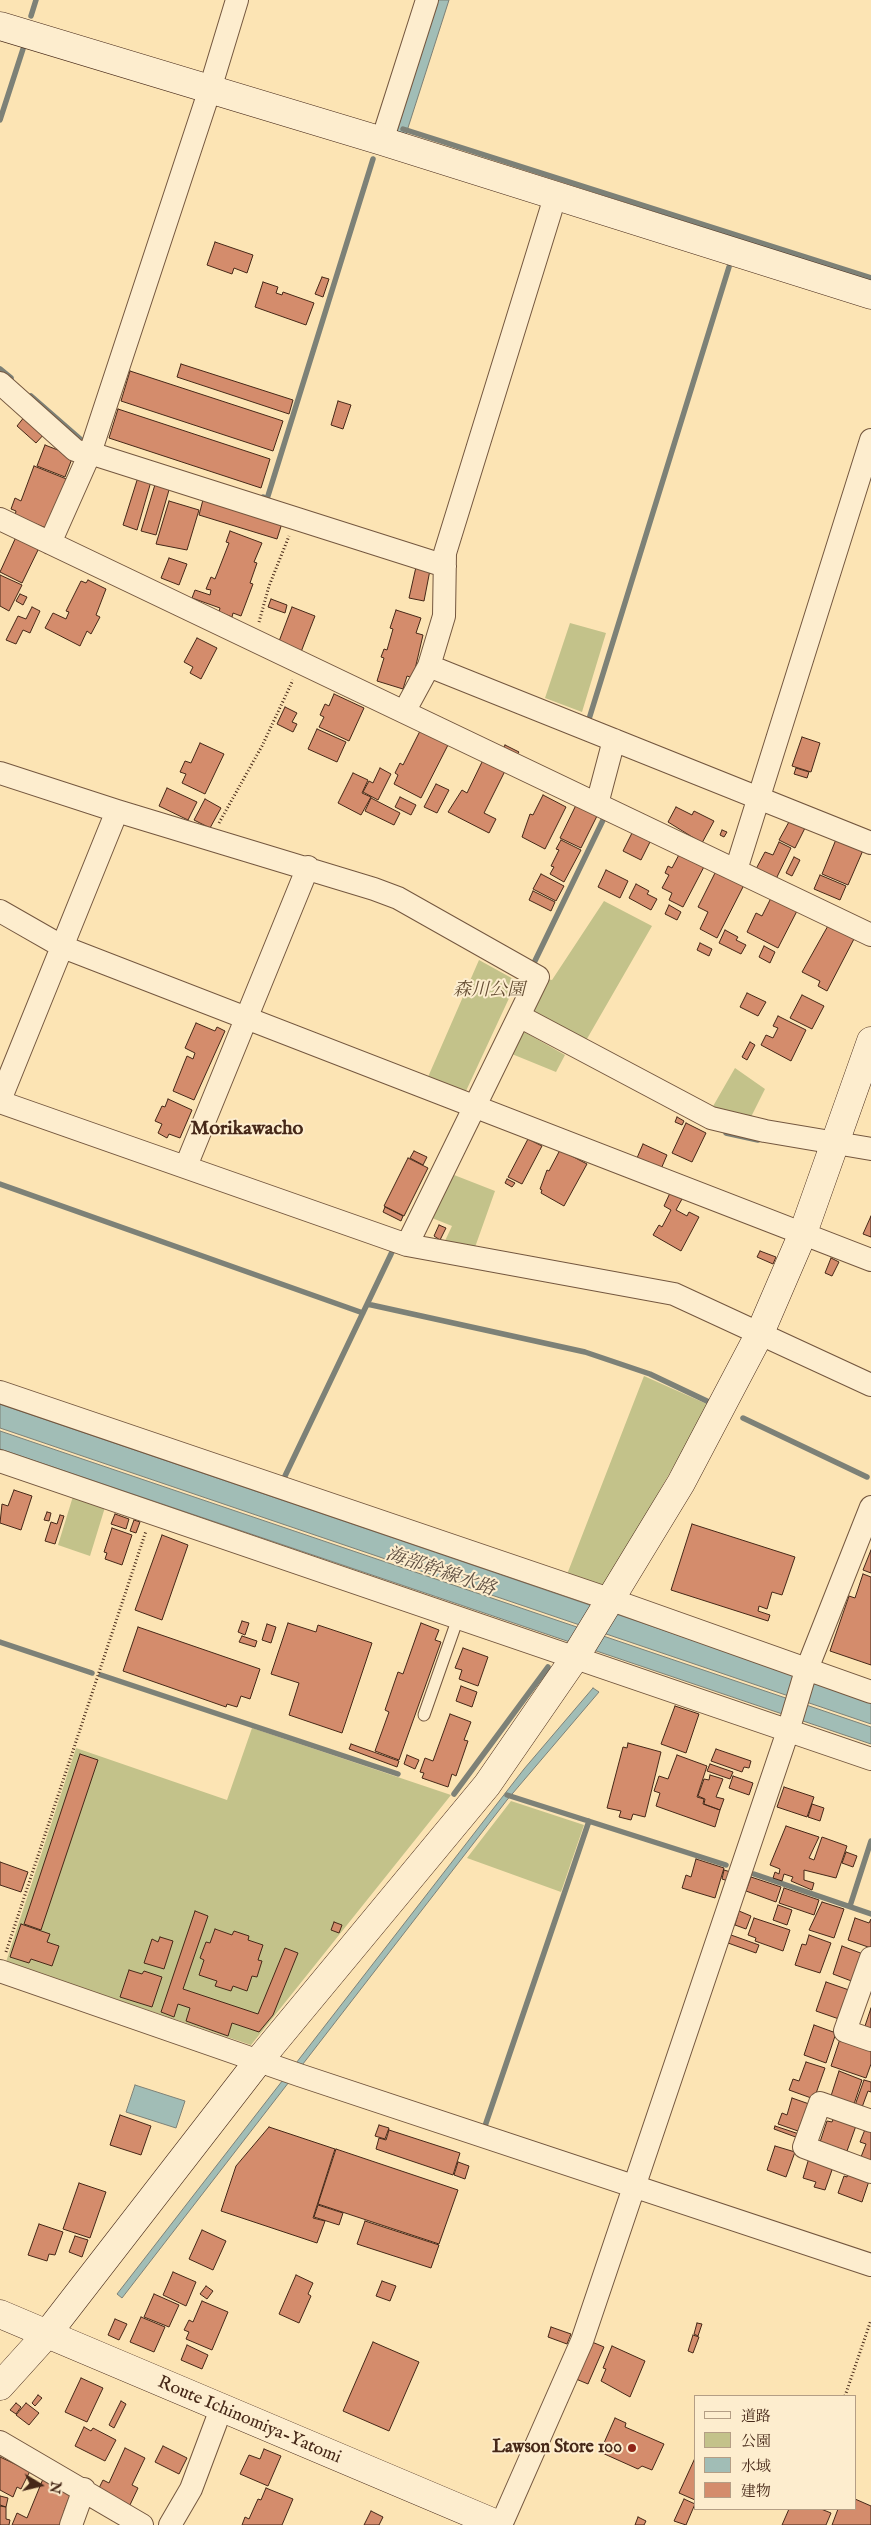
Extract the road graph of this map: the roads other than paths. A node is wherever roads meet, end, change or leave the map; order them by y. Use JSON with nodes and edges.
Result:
{"nodes":[{"id":1,"x":237,"y":0,"type":"edge"},
{"id":2,"x":427,"y":0,"type":"edge"},
{"id":3,"x":0,"y":26,"type":"edge"},
{"id":4,"x":210,"y":89,"type":"junction"},
{"id":5,"x":382,"y":141,"type":"junction"},
{"id":6,"x":555,"y":197,"type":"junction"},
{"id":7,"x":871,"y":295,"type":"edge"},
{"id":8,"x":0,"y":384,"type":"edge"},
{"id":9,"x":871,"y":440,"type":"edge"},
{"id":10,"x":90,"y":454,"type":"junction"},
{"id":11,"x":0,"y":519,"type":"edge"},
{"id":12,"x":50,"y":543,"type":"junction"},
{"id":13,"x":445,"y":566,"type":"junction"},
{"id":14,"x":429,"y":666,"type":"junction"},
{"id":15,"x":404,"y":712,"type":"junction"},
{"id":16,"x":614,"y":740,"type":"junction"},
{"id":17,"x":0,"y":773,"type":"edge"},
{"id":18,"x":759,"y":798,"type":"junction"},
{"id":19,"x":597,"y":804,"type":"junction"},
{"id":20,"x":117,"y":811,"type":"junction"},
{"id":21,"x":871,"y":843,"type":"edge"},
{"id":22,"x":308,"y":867,"type":"junction"},
{"id":23,"x":736,"y":870,"type":"junction"},
{"id":24,"x":0,"y":912,"type":"edge"},
{"id":25,"x":871,"y":935,"type":"edge"},
{"id":26,"x":63,"y":947,"type":"junction"},
{"id":27,"x":519,"y":1016,"type":"junction"},
{"id":28,"x":245,"y":1018,"type":"junction"},
{"id":29,"x":871,"y":1041,"type":"edge"},
{"id":30,"x":0,"y":1101,"type":"edge"},
{"id":31,"x":476,"y":1107,"type":"junction"},
{"id":32,"x":836,"y":1143,"type":"junction"},
{"id":33,"x":871,"y":1149,"type":"edge"},
{"id":34,"x":186,"y":1166,"type":"junction"},
{"id":35,"x":803,"y":1233,"type":"junction"},
{"id":36,"x":407,"y":1245,"type":"junction"},
{"id":37,"x":871,"y":1260,"type":"edge"},
{"id":38,"x":760,"y":1333,"type":"junction"},
{"id":39,"x":871,"y":1385,"type":"edge"},
{"id":40,"x":0,"y":1392,"type":"edge"},
{"id":41,"x":0,"y":1461,"type":"edge"},
{"id":42,"x":871,"y":1508,"type":"edge"},
{"id":43,"x":612,"y":1600,"type":"junction"},
{"id":44,"x":458,"y":1618,"type":"junction"},
{"id":45,"x":577,"y":1655,"type":"junction"},
{"id":46,"x":806,"y":1672,"type":"junction"},
{"id":47,"x":871,"y":1692,"type":"edge"},
{"id":48,"x":424,"y":1715,"type":"dead end"},
{"id":49,"x":790,"y":1727,"type":"junction"},
{"id":50,"x":871,"y":1759,"type":"edge"},
{"id":51,"x":871,"y":1958,"type":"edge"},
{"id":52,"x":2,"y":1965,"type":"edge"},
{"id":53,"x":871,"y":2040,"type":"edge"},
{"id":54,"x":260,"y":2060,"type":"junction"},
{"id":55,"x":871,"y":2121,"type":"edge"},
{"id":56,"x":871,"y":2172,"type":"edge"},
{"id":57,"x":634,"y":2187,"type":"junction"},
{"id":58,"x":871,"y":2265,"type":"edge"},
{"id":59,"x":0,"y":2314,"type":"edge"},
{"id":60,"x":47,"y":2334,"type":"junction"},
{"id":61,"x":0,"y":2386,"type":"edge"},
{"id":62,"x":221,"y":2409,"type":"junction"},
{"id":63,"x":0,"y":2442,"type":"edge"},
{"id":64,"x":84,"y":2489,"type":"junction"},
{"id":65,"x":491,"y":2523,"type":"edge"},
{"id":66,"x":137,"y":2524,"type":"edge"},
{"id":67,"x":71,"y":2525,"type":"edge"},
{"id":68,"x":170,"y":2525,"type":"edge"}],
"edges":[{"from":1,"to":4,"type":"street"},
{"from":2,"to":5,"type":"street"},
{"from":3,"to":4,"type":"street"},
{"from":4,"to":5,"type":"street"},
{"from":4,"to":10,"type":"street"},
{"from":5,"to":6,"type":"street"},
{"from":6,"to":7,"type":"street"},
{"from":6,"to":13,"type":"street"},
{"from":8,"to":10,"type":"street"},
{"from":9,"to":18,"type":"street"},
{"from":10,"to":12,"type":"street"},
{"from":10,"to":13,"type":"street"},
{"from":11,"to":12,"type":"street"},
{"from":12,"to":15,"type":"street"},
{"from":13,"to":14,"type":"street"},
{"from":14,"to":15,"type":"street"},
{"from":14,"to":16,"type":"street"},
{"from":15,"to":19,"type":"street"},
{"from":16,"to":18,"type":"street"},
{"from":16,"to":19,"type":"street"},
{"from":17,"to":20,"type":"street"},
{"from":18,"to":21,"type":"street"},
{"from":18,"to":23,"type":"street"},
{"from":19,"to":23,"type":"street"},
{"from":20,"to":22,"type":"street"},
{"from":20,"to":26,"type":"street"},
{"from":22,"to":27,"type":"street"},
{"from":22,"to":28,"type":"street"},
{"from":23,"to":25,"type":"street"},
{"from":24,"to":26,"type":"street"},
{"from":26,"to":28,"type":"street"},
{"from":26,"to":30,"type":"street"},
{"from":27,"to":31,"type":"street"},
{"from":27,"to":32,"type":"street"},
{"from":28,"to":31,"type":"street"},
{"from":28,"to":34,"type":"street"},
{"from":29,"to":32,"type":"street"},
{"from":30,"to":34,"type":"street"},
{"from":31,"to":35,"type":"street"},
{"from":31,"to":36,"type":"street"},
{"from":32,"to":33,"type":"street"},
{"from":32,"to":35,"type":"street"},
{"from":34,"to":36,"type":"street"},
{"from":35,"to":37,"type":"street"},
{"from":35,"to":38,"type":"street"},
{"from":36,"to":38,"type":"street"},
{"from":38,"to":39,"type":"street"},
{"from":38,"to":43,"type":"street"},
{"from":40,"to":43,"type":"street"},
{"from":41,"to":44,"type":"street"},
{"from":42,"to":46,"type":"street"},
{"from":43,"to":45,"type":"street"},
{"from":43,"to":46,"type":"street"},
{"from":44,"to":45,"type":"street"},
{"from":44,"to":48,"type":"lane"},
{"from":45,"to":49,"type":"street"},
{"from":45,"to":54,"type":"street"},
{"from":46,"to":47,"type":"street"},
{"from":46,"to":49,"type":"street"},
{"from":49,"to":50,"type":"street"},
{"from":49,"to":57,"type":"street"},
{"from":51,"to":53,"type":"street"},
{"from":52,"to":54,"type":"street"},
{"from":54,"to":57,"type":"street"},
{"from":54,"to":60,"type":"street"},
{"from":55,"to":56,"type":"street"},
{"from":57,"to":58,"type":"street"},
{"from":57,"to":65,"type":"street"},
{"from":59,"to":60,"type":"street","name":"Route Ichinomiya-Yatomi"},
{"from":60,"to":61,"type":"street"},
{"from":60,"to":62,"type":"street","name":"Route Ichinomiya-Yatomi"},
{"from":62,"to":65,"type":"street","name":"Route Ichinomiya-Yatomi"},
{"from":62,"to":68,"type":"street"},
{"from":63,"to":64,"type":"street"},
{"from":64,"to":66,"type":"street"},
{"from":64,"to":67,"type":"street"}]}
